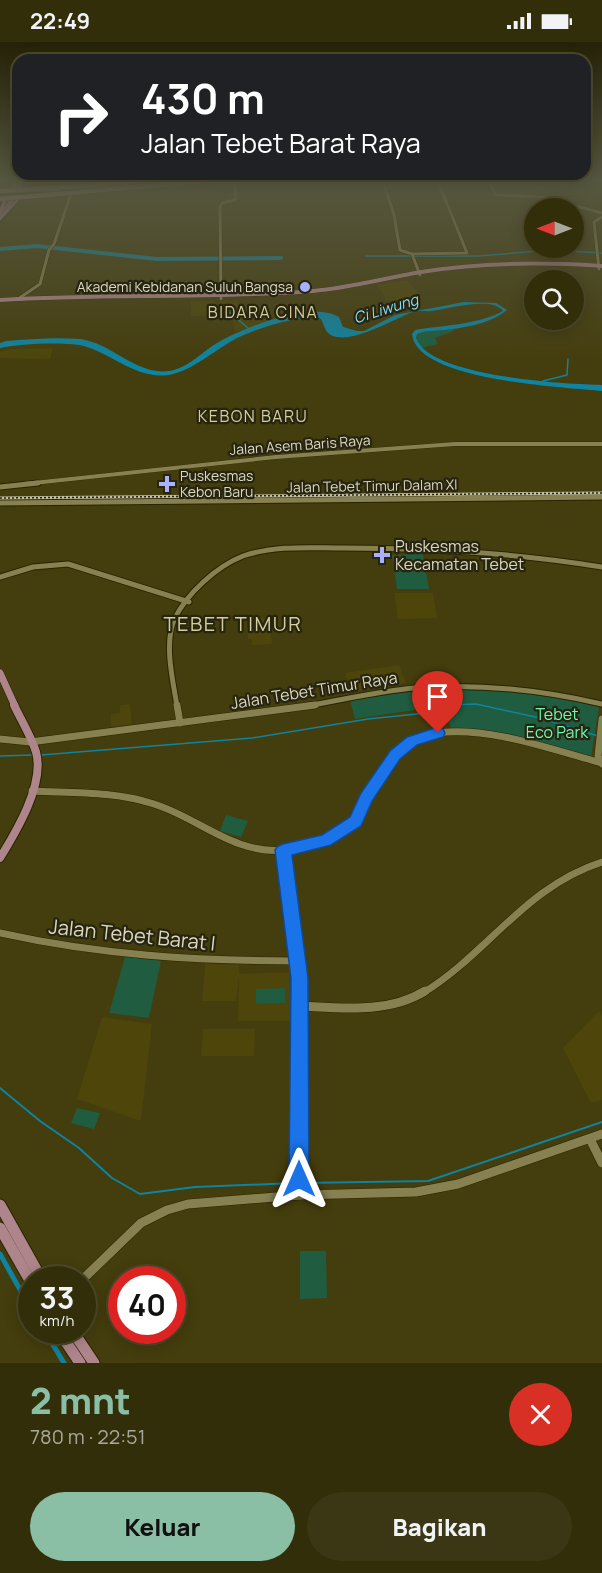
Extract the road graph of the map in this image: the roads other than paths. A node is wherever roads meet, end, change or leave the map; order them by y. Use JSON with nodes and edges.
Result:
{"nodes":[{"id":1,"x":54,"y":241,"type":"edge"},
{"id":2,"x":220,"y":241,"type":"edge"},
{"id":3,"x":398,"y":241,"type":"edge"},
{"id":4,"x":462,"y":241,"type":"edge"},
{"id":5,"x":596,"y":241,"type":"edge"},
{"id":6,"x":413,"y":255,"type":"junction"},
{"id":7,"x":600,"y":267,"type":"edge"},
{"id":8,"x":419,"y":274,"type":"junction"},
{"id":9,"x":221,"y":297,"type":"junction"},
{"id":10,"x":18,"y":299,"type":"junction"},
{"id":11,"x":0,"y":302,"type":"edge"},
{"id":12,"x":602,"y":444,"type":"edge"},
{"id":13,"x":0,"y":487,"type":"edge"},
{"id":14,"x":602,"y":497,"type":"edge"},
{"id":15,"x":0,"y":503,"type":"edge"},
{"id":16,"x":602,"y":567,"type":"edge"},
{"id":17,"x":0,"y":577,"type":"edge"},
{"id":18,"x":189,"y":602,"type":"junction"},
{"id":19,"x":0,"y":673,"type":"edge"},
{"id":20,"x":602,"y":704,"type":"edge"},
{"id":21,"x":602,"y":719,"type":"edge"},
{"id":22,"x":180,"y":723,"type":"junction"},
{"id":23,"x":602,"y":725,"type":"edge"},
{"id":24,"x":0,"y":740,"type":"edge"},
{"id":25,"x":30,"y":742,"type":"junction"},
{"id":26,"x":602,"y":764,"type":"edge"},
{"id":27,"x":32,"y":790,"type":"junction"},
{"id":28,"x":283,"y":850,"type":"junction"},
{"id":29,"x":0,"y":858,"type":"edge"},
{"id":30,"x":602,"y":862,"type":"edge"},
{"id":31,"x":0,"y":933,"type":"edge"},
{"id":32,"x":298,"y":961,"type":"junction"},
{"id":33,"x":299,"y":1006,"type":"junction"},
{"id":34,"x":602,"y":1134,"type":"edge"},
{"id":35,"x":590,"y":1138,"type":"junction"},
{"id":36,"x":602,"y":1163,"type":"edge"},
{"id":37,"x":299,"y":1187,"type":"junction"},
{"id":38,"x":0,"y":1205,"type":"edge"},
{"id":39,"x":0,"y":1228,"type":"edge"},
{"id":40,"x":22,"y":1266,"type":"edge"},
{"id":41,"x":34,"y":1266,"type":"edge"},
{"id":42,"x":96,"y":1267,"type":"edge"},
{"id":43,"x":67,"y":1344,"type":"edge"},
{"id":44,"x":81,"y":1344,"type":"edge"},
{"id":45,"x":80,"y":1363,"type":"edge"},
{"id":46,"x":94,"y":1363,"type":"edge"}],
"edges":[{"from":1,"to":10,"type":"street"},
{"from":2,"to":9,"type":"street"},
{"from":3,"to":6,"type":"street"},
{"from":4,"to":6,"type":"street"},
{"from":5,"to":7,"type":"street"},
{"from":6,"to":8,"type":"street"},
{"from":7,"to":8,"type":"main road"},
{"from":8,"to":9,"type":"main road"},
{"from":9,"to":10,"type":"main road"},
{"from":9,"to":11,"type":"main road"},
{"from":10,"to":11,"type":"main road"},
{"from":12,"to":13,"type":"street","name":"Jalan Asem Baris Raya"},
{"from":14,"to":15,"type":"street","name":"Jalan Tebet Timur Dalam XI"},
{"from":16,"to":18,"type":"street"},
{"from":17,"to":18,"type":"street"},
{"from":18,"to":22,"type":"street"},
{"from":19,"to":25,"type":"main road"},
{"from":20,"to":22,"type":"street","name":"Jalan Tebet Timur Raya"},
{"from":21,"to":23,"type":"street"},
{"from":22,"to":25,"type":"street","name":"Jalan Tebet Timur Raya"},
{"from":23,"to":26,"type":"street"},
{"from":24,"to":25,"type":"street","name":"Jalan Tebet Timur Raya"},
{"from":25,"to":27,"type":"main road"},
{"from":26,"to":28,"type":"street"},
{"from":27,"to":28,"type":"street"},
{"from":27,"to":29,"type":"main road"},
{"from":28,"to":32,"type":"street"},
{"from":30,"to":33,"type":"street"},
{"from":31,"to":32,"type":"street","name":"Jalan Tebet Barat I"},
{"from":32,"to":33,"type":"street"},
{"from":33,"to":37,"type":"street"},
{"from":34,"to":35,"type":"street"},
{"from":35,"to":36,"type":"street"},
{"from":35,"to":37,"type":"street"},
{"from":37,"to":42,"type":"street"},
{"from":38,"to":41,"type":"main road"},
{"from":39,"to":40,"type":"main road"},
{"from":43,"to":45,"type":"main road"},
{"from":44,"to":46,"type":"main road"}]}
